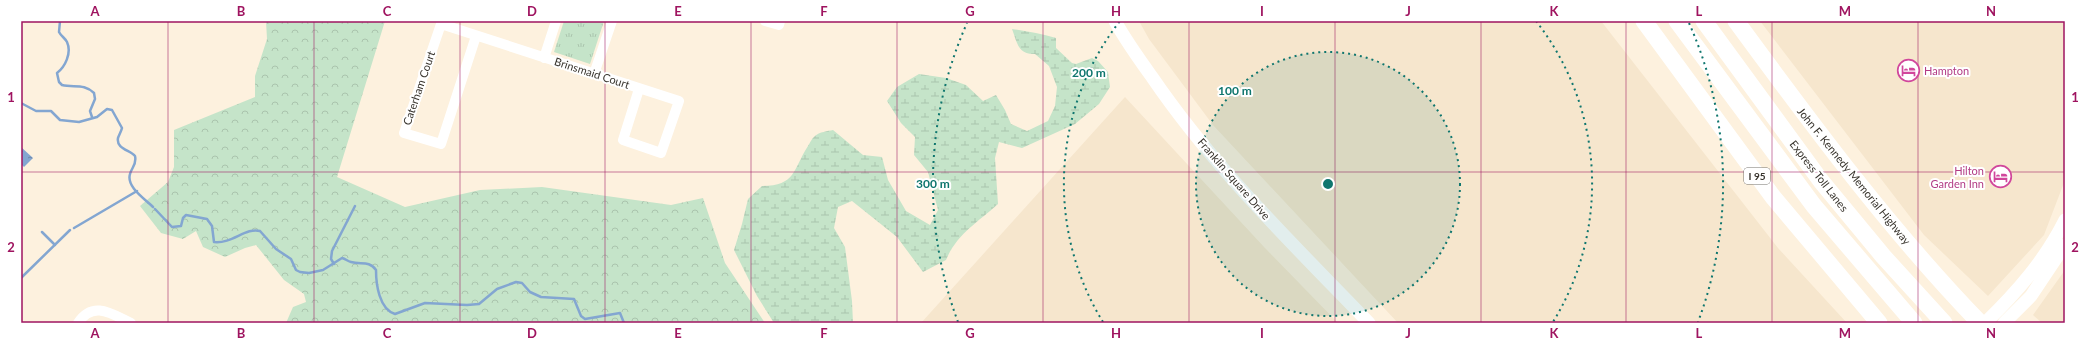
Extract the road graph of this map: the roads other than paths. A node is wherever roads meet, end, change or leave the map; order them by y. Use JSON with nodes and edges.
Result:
{"nodes":[{"id":1,"x":556,"y":21,"type":"edge"},
{"id":2,"x":612,"y":21,"type":"edge"},
{"id":3,"x":765,"y":21,"type":"edge"},
{"id":4,"x":780,"y":21,"type":"edge"},
{"id":5,"x":1115,"y":21,"type":"edge"},
{"id":6,"x":1644,"y":21,"type":"edge"},
{"id":7,"x":1677,"y":21,"type":"edge"},
{"id":8,"x":1704,"y":21,"type":"edge"},
{"id":9,"x":1736,"y":21,"type":"edge"},
{"id":10,"x":476,"y":36,"type":"junction"},
{"id":11,"x":544,"y":58,"type":"junction"},
{"id":12,"x":594,"y":74,"type":"junction"},
{"id":13,"x":639,"y":89,"type":"junction"},
{"id":14,"x":2065,"y":220,"type":"edge"},
{"id":15,"x":2065,"y":245,"type":"edge"},
{"id":16,"x":1975,"y":318,"type":"edge"},
{"id":17,"x":78,"y":323,"type":"edge"},
{"id":18,"x":131,"y":323,"type":"edge"},
{"id":19,"x":1369,"y":323,"type":"edge"},
{"id":20,"x":1879,"y":323,"type":"edge"},
{"id":21,"x":1914,"y":323,"type":"edge"},
{"id":22,"x":1944,"y":323,"type":"edge"},
{"id":23,"x":1985,"y":323,"type":"edge"},
{"id":24,"x":2004,"y":323,"type":"edge"}],
"edges":[{"from":1,"to":11,"type":"street"},
{"from":2,"to":12,"type":"street"},
{"from":3,"to":4,"type":"street"},
{"from":5,"to":19,"type":"street","name":"Franklin Square Drive"},
{"from":6,"to":20,"type":"highway","number":"I 95"},
{"from":7,"to":21,"type":"highway","name":"Express Toll Lanes"},
{"from":8,"to":22,"type":"highway","name":"Express Toll Lanes"},
{"from":9,"to":16,"type":"highway","name":"John F. Kennedy Memorial Highway"},
{"from":10,"to":10,"type":"street","name":"Caterham Court"},
{"from":10,"to":11,"type":"street","name":"Caterham Court"},
{"from":11,"to":12,"type":"street","name":"Brinsmaid Court"},
{"from":12,"to":13,"type":"street","name":"Brinsmaid Court"},
{"from":13,"to":13,"type":"street","name":"Brinsmaid Court"},
{"from":14,"to":23,"type":"street"},
{"from":15,"to":24,"type":"street"},
{"from":17,"to":18,"type":"street"}]}
